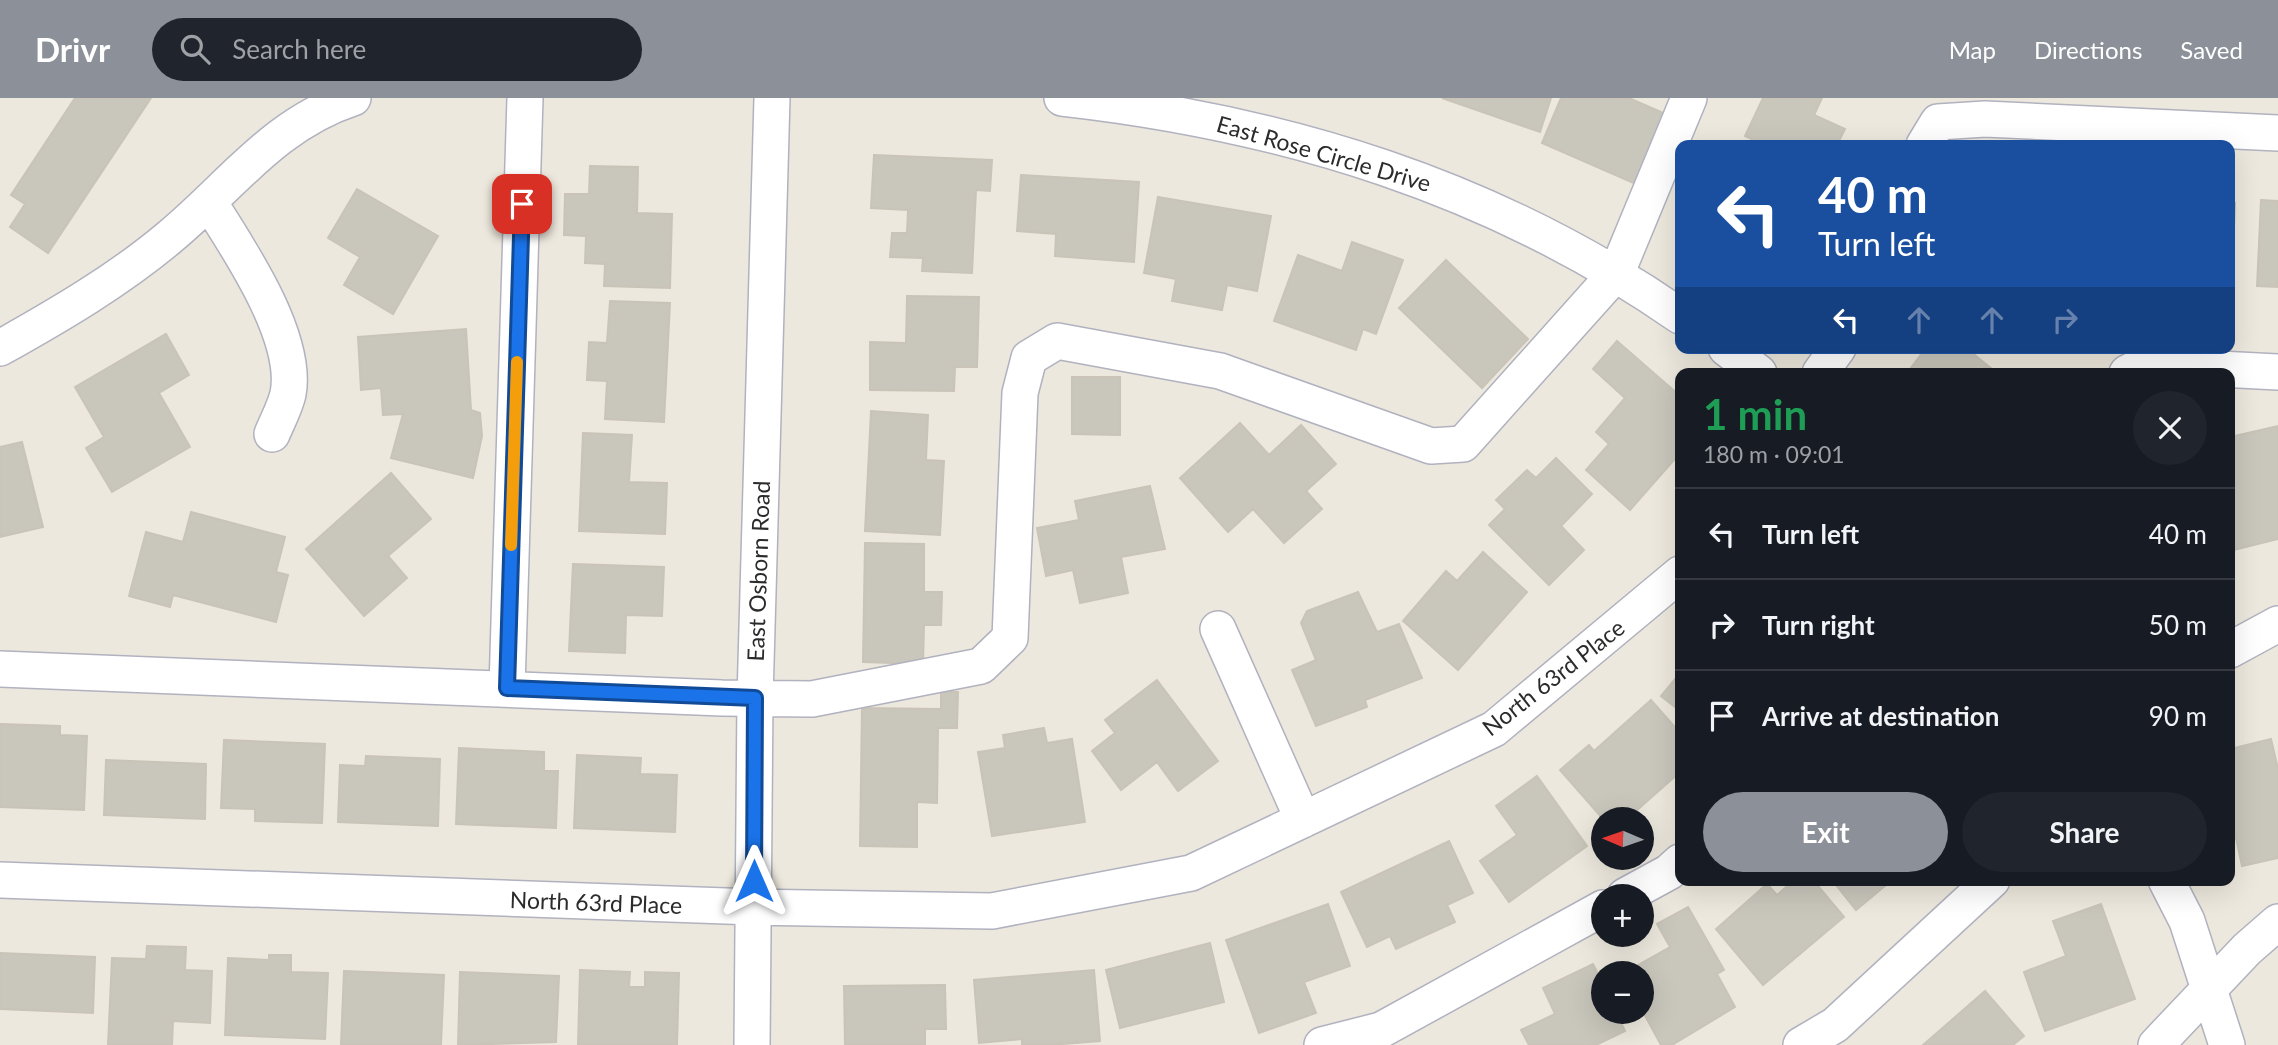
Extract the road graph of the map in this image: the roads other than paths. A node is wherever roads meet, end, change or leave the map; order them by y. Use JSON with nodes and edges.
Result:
{"nodes":[{"id":1,"x":353,"y":98,"type":"edge"},
{"id":2,"x":525,"y":98,"type":"edge"},
{"id":3,"x":772,"y":98,"type":"edge"},
{"id":4,"x":1062,"y":98,"type":"edge"},
{"id":5,"x":1689,"y":98,"type":"edge"},
{"id":6,"x":293,"y":110,"type":"edge"},
{"id":7,"x":2278,"y":133,"type":"edge"},
{"id":8,"x":1927,"y":140,"type":"edge"},
{"id":9,"x":209,"y":202,"type":"junction"},
{"id":10,"x":1617,"y":272,"type":"junction"},
{"id":11,"x":1675,"y":313,"type":"edge"},
{"id":12,"x":0,"y":348,"type":"edge"},
{"id":13,"x":1734,"y":354,"type":"edge"},
{"id":14,"x":1752,"y":368,"type":"edge"},
{"id":15,"x":2136,"y":368,"type":"edge"},
{"id":16,"x":2200,"y":368,"type":"edge"},
{"id":17,"x":2235,"y":370,"type":"edge"},
{"id":18,"x":2278,"y":372,"type":"edge"},
{"id":19,"x":272,"y":434,"type":"dead end"},
{"id":20,"x":1675,"y":578,"type":"edge"},
{"id":21,"x":2278,"y":624,"type":"edge"},
{"id":22,"x":1218,"y":629,"type":"dead end"},
{"id":23,"x":2235,"y":647,"type":"edge"},
{"id":24,"x":0,"y":669,"type":"edge"},
{"id":25,"x":507,"y":688,"type":"junction"},
{"id":26,"x":755,"y":698,"type":"junction"},
{"id":27,"x":1303,"y":820,"type":"junction"},
{"id":28,"x":1675,"y":867,"type":"edge"},
{"id":29,"x":0,"y":880,"type":"edge"},
{"id":30,"x":1647,"y":884,"type":"edge"},
{"id":31,"x":1986,"y":886,"type":"edge"},
{"id":32,"x":2169,"y":886,"type":"edge"},
{"id":33,"x":754,"y":907,"type":"junction"},
{"id":34,"x":1591,"y":915,"type":"edge"},
{"id":35,"x":2278,"y":922,"type":"edge"},
{"id":36,"x":2210,"y":990,"type":"junction"},
{"id":37,"x":752,"y":1045,"type":"edge"},
{"id":38,"x":1322,"y":1045,"type":"edge"},
{"id":39,"x":1801,"y":1045,"type":"edge"},
{"id":40,"x":2157,"y":1045,"type":"edge"},
{"id":41,"x":2227,"y":1045,"type":"edge"}],
"edges":[{"from":1,"to":6,"type":"street"},
{"from":2,"to":25,"type":"street"},
{"from":3,"to":26,"type":"street","name":"East Osborn Road"},
{"from":4,"to":10,"type":"street","name":"East Rose Circle Drive"},
{"from":5,"to":10,"type":"street"},
{"from":6,"to":9,"type":"street"},
{"from":7,"to":8,"type":"street"},
{"from":9,"to":12,"type":"street"},
{"from":9,"to":19,"type":"street"},
{"from":10,"to":11,"type":"street","name":"East Rose Circle Drive"},
{"from":10,"to":26,"type":"street"},
{"from":13,"to":14,"type":"street"},
{"from":15,"to":16,"type":"street"},
{"from":17,"to":18,"type":"street"},
{"from":20,"to":27,"type":"street","name":"North 63rd Place"},
{"from":21,"to":23,"type":"street"},
{"from":22,"to":27,"type":"street"},
{"from":24,"to":25,"type":"street"},
{"from":25,"to":26,"type":"street"},
{"from":26,"to":33,"type":"street","name":"East Osborn Road"},
{"from":27,"to":33,"type":"street","name":"North 63rd Place"},
{"from":28,"to":30,"type":"street"},
{"from":29,"to":33,"type":"street","name":"North 63rd Place"},
{"from":31,"to":39,"type":"street"},
{"from":32,"to":36,"type":"street"},
{"from":33,"to":37,"type":"street","name":"East Osborn Road"},
{"from":34,"to":38,"type":"street"},
{"from":35,"to":36,"type":"street"},
{"from":36,"to":40,"type":"street"},
{"from":36,"to":41,"type":"street"}]}
